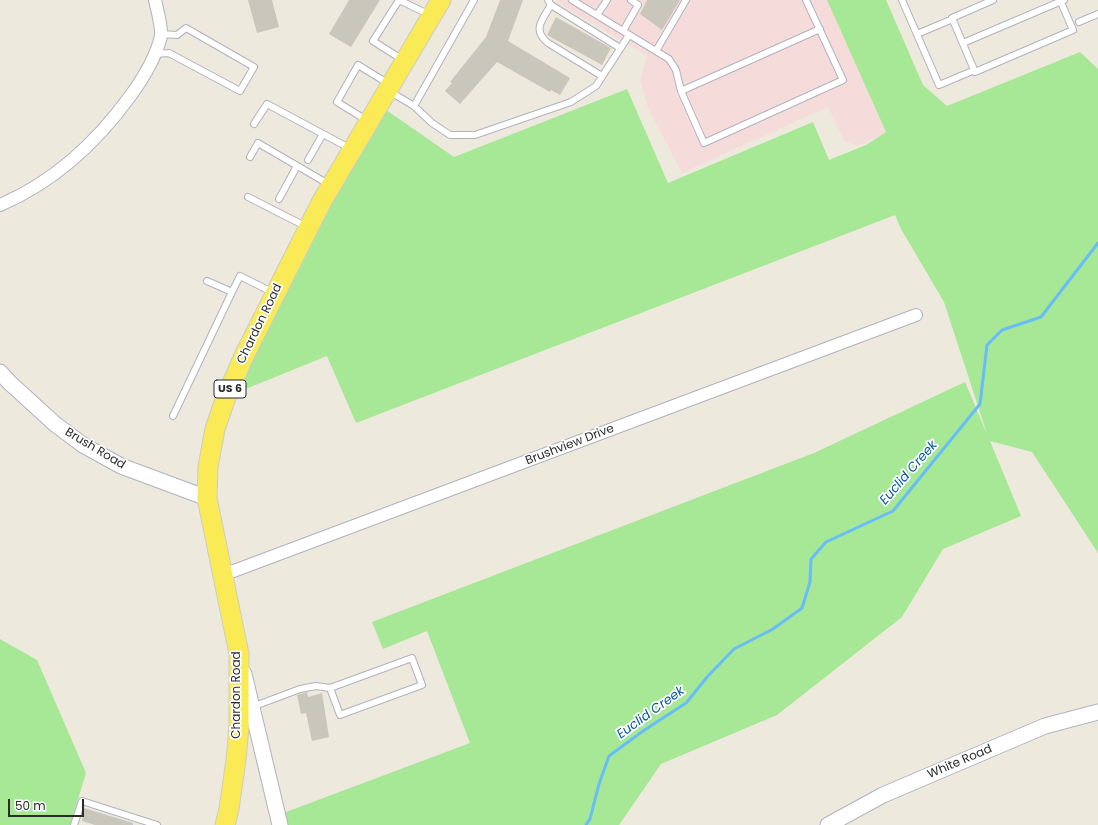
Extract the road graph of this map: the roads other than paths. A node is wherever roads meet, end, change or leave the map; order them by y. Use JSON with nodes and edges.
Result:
{"nodes":[{"id":1,"x":155,"y":0,"type":"edge"},
{"id":2,"x":474,"y":0,"type":"edge"},
{"id":3,"x":572,"y":0,"type":"edge"},
{"id":4,"x":607,"y":0,"type":"edge"},
{"id":5,"x":631,"y":0,"type":"edge"},
{"id":6,"x":686,"y":0,"type":"edge"},
{"id":7,"x":806,"y":0,"type":"edge"},
{"id":8,"x":902,"y":0,"type":"edge"},
{"id":9,"x":993,"y":0,"type":"edge"},
{"id":10,"x":1061,"y":1,"type":"edge"},
{"id":11,"x":549,"y":2,"type":"edge"},
{"id":12,"x":436,"y":8,"type":"edge"},
{"id":13,"x":1098,"y":14,"type":"edge"},
{"id":14,"x":597,"y":16,"type":"junction"},
{"id":15,"x":948,"y":21,"type":"dead end"},
{"id":16,"x":1079,"y":22,"type":"dead end"},
{"id":17,"x":820,"y":29,"type":"junction"},
{"id":18,"x":623,"y":31,"type":"junction"},
{"id":19,"x":161,"y":34,"type":"junction"},
{"id":20,"x":917,"y":34,"type":"junction"},
{"id":21,"x":629,"y":35,"type":"junction"},
{"id":22,"x":963,"y":44,"type":"junction"},
{"id":23,"x":620,"y":48,"type":"junction"},
{"id":24,"x":656,"y":51,"type":"junction"},
{"id":25,"x":155,"y":54,"type":"junction"},
{"id":26,"x":404,"y":61,"type":"junction"},
{"id":27,"x":970,"y":72,"type":"dead end"},
{"id":28,"x":602,"y":76,"type":"junction"},
{"id":29,"x":389,"y":87,"type":"junction"},
{"id":30,"x":681,"y":91,"type":"junction"},
{"id":31,"x":414,"y":106,"type":"junction"},
{"id":32,"x":369,"y":122,"type":"junction"},
{"id":33,"x":254,"y":124,"type":"dead end"},
{"id":34,"x":323,"y":134,"type":"junction"},
{"id":35,"x":352,"y":150,"type":"junction"},
{"id":36,"x":250,"y":157,"type":"dead end"},
{"id":37,"x":308,"y":160,"type":"dead end"},
{"id":38,"x":297,"y":166,"type":"junction"},
{"id":39,"x":331,"y":186,"type":"junction"},
{"id":40,"x":248,"y":197,"type":"dead end"},
{"id":41,"x":279,"y":199,"type":"dead end"},
{"id":42,"x":0,"y":204,"type":"edge"},
{"id":43,"x":309,"y":228,"type":"junction"},
{"id":44,"x":207,"y":281,"type":"dead end"},
{"id":45,"x":232,"y":292,"type":"junction"},
{"id":46,"x":275,"y":294,"type":"junction"},
{"id":47,"x":916,"y":315,"type":"dead end"},
{"id":48,"x":0,"y":372,"type":"edge"},
{"id":49,"x":173,"y":416,"type":"dead end"},
{"id":50,"x":207,"y":498,"type":"junction"},
{"id":51,"x":223,"y":575,"type":"junction"},
{"id":52,"x":239,"y":654,"type":"junction"},
{"id":53,"x":330,"y":688,"type":"junction"},
{"id":54,"x":252,"y":707,"type":"junction"},
{"id":55,"x":1098,"y":712,"type":"edge"},
{"id":56,"x":74,"y":825,"type":"edge"},
{"id":57,"x":157,"y":825,"type":"edge"},
{"id":58,"x":225,"y":825,"type":"edge"},
{"id":59,"x":280,"y":825,"type":"edge"},
{"id":60,"x":828,"y":825,"type":"edge"}],
"edges":[{"from":1,"to":19,"type":"street"},
{"from":2,"to":31,"type":"lane"},
{"from":3,"to":14,"type":"lane"},
{"from":4,"to":14,"type":"lane"},
{"from":5,"to":18,"type":"lane"},
{"from":6,"to":24,"type":"lane"},
{"from":7,"to":17,"type":"lane"},
{"from":8,"to":20,"type":"lane"},
{"from":9,"to":22,"type":"lane"},
{"from":10,"to":22,"type":"lane"},
{"from":10,"to":22,"type":"lane"},
{"from":11,"to":23,"type":"lane"},
{"from":11,"to":28,"type":"lane"},
{"from":12,"to":26,"type":"main road","name":"Chardon Road","number":"US 6"},
{"from":12,"to":26,"type":"lane"},
{"from":13,"to":16,"type":"lane"},
{"from":14,"to":18,"type":"lane"},
{"from":15,"to":20,"type":"lane"},
{"from":17,"to":30,"type":"lane"},
{"from":17,"to":30,"type":"lane"},
{"from":18,"to":21,"type":"lane"},
{"from":19,"to":25,"type":"street"},
{"from":19,"to":25,"type":"lane"},
{"from":20,"to":27,"type":"lane"},
{"from":21,"to":23,"type":"lane"},
{"from":21,"to":24,"type":"lane"},
{"from":23,"to":28,"type":"lane"},
{"from":24,"to":30,"type":"lane"},
{"from":25,"to":42,"type":"street"},
{"from":26,"to":29,"type":"main road","name":"Chardon Road","number":"US 6"},
{"from":28,"to":31,"type":"lane"},
{"from":29,"to":31,"type":"lane"},
{"from":29,"to":32,"type":"main road","name":"Chardon Road","number":"US 6"},
{"from":29,"to":32,"type":"lane"},
{"from":32,"to":35,"type":"main road","name":"Chardon Road","number":"US 6"},
{"from":33,"to":34,"type":"lane"},
{"from":34,"to":35,"type":"lane"},
{"from":34,"to":37,"type":"lane"},
{"from":35,"to":39,"type":"main road","name":"Chardon Road","number":"US 6"},
{"from":36,"to":38,"type":"lane"},
{"from":38,"to":39,"type":"lane"},
{"from":38,"to":41,"type":"lane"},
{"from":39,"to":43,"type":"main road","name":"Chardon Road","number":"US 6"},
{"from":40,"to":43,"type":"lane"},
{"from":43,"to":46,"type":"main road","name":"Chardon Road","number":"US 6"},
{"from":44,"to":45,"type":"lane"},
{"from":45,"to":46,"type":"lane"},
{"from":45,"to":49,"type":"lane"},
{"from":46,"to":50,"type":"main road","name":"Chardon Road","number":"US 6"},
{"from":47,"to":51,"type":"street","name":"Brushview Drive"},
{"from":48,"to":50,"type":"street","name":"Brush Road"},
{"from":50,"to":51,"type":"main road","name":"Chardon Road","number":"US 6"},
{"from":51,"to":52,"type":"main road","name":"Chardon Road","number":"US 6"},
{"from":52,"to":54,"type":"street"},
{"from":52,"to":58,"type":"main road","name":"Chardon Road","number":"US 6"},
{"from":53,"to":53,"type":"lane"},
{"from":53,"to":54,"type":"lane"},
{"from":54,"to":59,"type":"street"},
{"from":55,"to":60,"type":"street","name":"White Road"},
{"from":56,"to":57,"type":"lane"}]}
